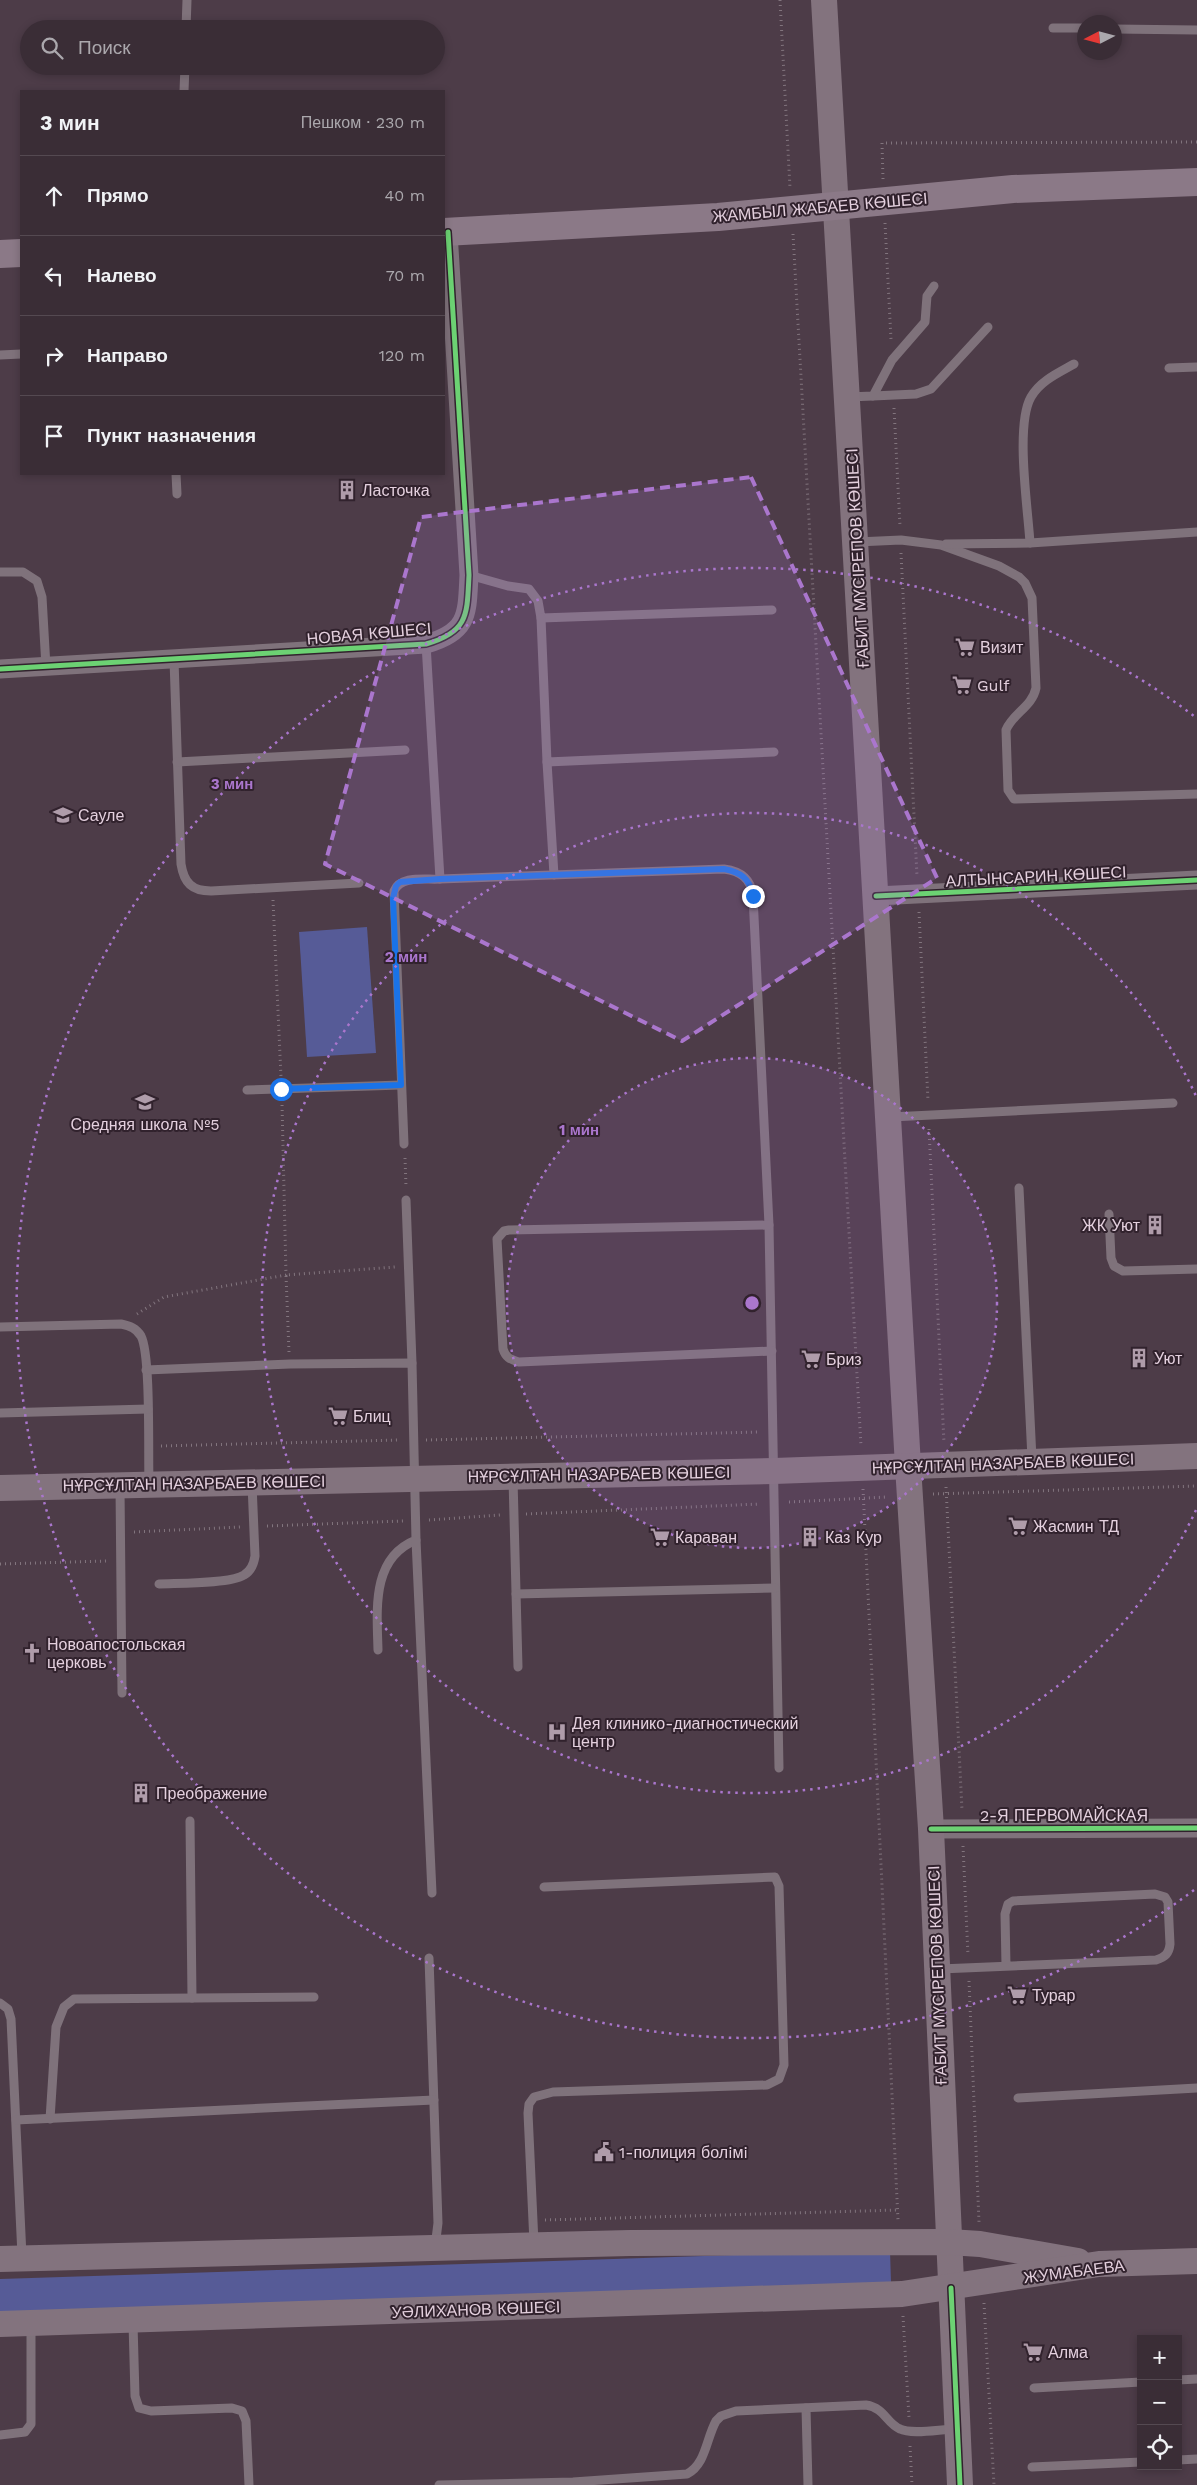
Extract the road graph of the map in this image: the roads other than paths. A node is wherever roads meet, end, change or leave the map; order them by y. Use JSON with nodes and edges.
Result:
{"nodes":[{"id":1,"x":187,"y":0,"type":"edge"},
{"id":2,"x":824,"y":0,"type":"edge"},
{"id":3,"x":186,"y":20,"type":"edge"},
{"id":4,"x":1053,"y":28,"type":"dead end"},
{"id":5,"x":1077,"y":28,"type":"edge"},
{"id":6,"x":1122,"y":29,"type":"edge"},
{"id":7,"x":1197,"y":30,"type":"edge"},
{"id":8,"x":185,"y":75,"type":"edge"},
{"id":9,"x":184,"y":90,"type":"edge"},
{"id":10,"x":1197,"y":182,"type":"edge"},
{"id":11,"x":837,"y":206,"type":"junction"},
{"id":12,"x":446,"y":232,"type":"edge"},
{"id":13,"x":20,"y":253,"type":"edge"},
{"id":14,"x":0,"y":254,"type":"edge"},
{"id":15,"x":934,"y":286,"type":"dead end"},
{"id":16,"x":988,"y":328,"type":"dead end"},
{"id":17,"x":20,"y":354,"type":"edge"},
{"id":18,"x":0,"y":355,"type":"edge"},
{"id":19,"x":1074,"y":364,"type":"dead end"},
{"id":20,"x":1197,"y":367,"type":"edge"},
{"id":21,"x":1169,"y":368,"type":"dead end"},
{"id":22,"x":860,"y":397,"type":"junction"},
{"id":23,"x":176,"y":475,"type":"edge"},
{"id":24,"x":177,"y":494,"type":"dead end"},
{"id":25,"x":1197,"y":532,"type":"edge"},
{"id":26,"x":857,"y":542,"type":"junction"},
{"id":27,"x":1030,"y":543,"type":"junction"},
{"id":28,"x":941,"y":544,"type":"junction"},
{"id":29,"x":0,"y":572,"type":"edge"},
{"id":30,"x":469,"y":574,"type":"junction"},
{"id":31,"x":772,"y":610,"type":"dead end"},
{"id":32,"x":541,"y":618,"type":"junction"},
{"id":33,"x":426,"y":644,"type":"junction"},
{"id":34,"x":174,"y":660,"type":"junction"},
{"id":35,"x":46,"y":667,"type":"junction"},
{"id":36,"x":0,"y":669,"type":"edge"},
{"id":37,"x":405,"y":750,"type":"dead end"},
{"id":38,"x":774,"y":752,"type":"dead end"},
{"id":39,"x":177,"y":762,"type":"junction"},
{"id":40,"x":547,"y":762,"type":"junction"},
{"id":41,"x":1197,"y":794,"type":"edge"},
{"id":42,"x":554,"y":875,"type":"junction"},
{"id":43,"x":440,"y":879,"type":"junction"},
{"id":44,"x":1197,"y":880,"type":"edge"},
{"id":45,"x":359,"y":883,"type":"dead end"},
{"id":46,"x":876,"y":896,"type":"junction"},
{"id":47,"x":401,"y":1085,"type":"junction"},
{"id":48,"x":247,"y":1090,"type":"dead end"},
{"id":49,"x":1173,"y":1103,"type":"dead end"},
{"id":50,"x":889,"y":1117,"type":"junction"},
{"id":51,"x":404,"y":1144,"type":"road end"},
{"id":52,"x":1019,"y":1188,"type":"dead end"},
{"id":53,"x":406,"y":1200,"type":"road end"},
{"id":54,"x":1109,"y":1214,"type":"dead end"},
{"id":55,"x":770,"y":1225,"type":"junction"},
{"id":56,"x":1197,"y":1269,"type":"edge"},
{"id":57,"x":0,"y":1327,"type":"edge"},
{"id":58,"x":772,"y":1351,"type":"junction"},
{"id":59,"x":412,"y":1363,"type":"junction"},
{"id":60,"x":146,"y":1370,"type":"junction"},
{"id":61,"x":148,"y":1409,"type":"junction"},
{"id":62,"x":0,"y":1413,"type":"edge"},
{"id":63,"x":1197,"y":1456,"type":"edge"},
{"id":64,"x":1032,"y":1462,"type":"junction"},
{"id":65,"x":908,"y":1466,"type":"junction"},
{"id":66,"x":774,"y":1470,"type":"junction"},
{"id":67,"x":513,"y":1476,"type":"junction"},
{"id":68,"x":416,"y":1478,"type":"junction"},
{"id":69,"x":252,"y":1481,"type":"junction"},
{"id":70,"x":149,"y":1483,"type":"junction"},
{"id":71,"x":120,"y":1484,"type":"junction"},
{"id":72,"x":0,"y":1488,"type":"edge"},
{"id":73,"x":416,"y":1540,"type":"junction"},
{"id":74,"x":159,"y":1584,"type":"dead end"},
{"id":75,"x":775,"y":1588,"type":"junction"},
{"id":76,"x":516,"y":1594,"type":"junction"},
{"id":77,"x":378,"y":1650,"type":"dead end"},
{"id":78,"x":518,"y":1667,"type":"dead end"},
{"id":79,"x":122,"y":1693,"type":"dead end"},
{"id":80,"x":778,"y":1768,"type":"dead end"},
{"id":81,"x":190,"y":1820,"type":"dead end"},
{"id":82,"x":1197,"y":1828,"type":"edge"},
{"id":83,"x":931,"y":1829,"type":"junction"},
{"id":84,"x":544,"y":1886,"type":"dead end"},
{"id":85,"x":432,"y":1893,"type":"dead end"},
{"id":86,"x":429,"y":1958,"type":"dead end"},
{"id":87,"x":1006,"y":1966,"type":"junction"},
{"id":88,"x":938,"y":1970,"type":"junction"},
{"id":89,"x":192,"y":1998,"type":"junction"},
{"id":90,"x":314,"y":1998,"type":"dead end"},
{"id":91,"x":0,"y":2003,"type":"edge"},
{"id":92,"x":1197,"y":2088,"type":"edge"},
{"id":93,"x":1018,"y":2098,"type":"dead end"},
{"id":94,"x":434,"y":2100,"type":"junction"},
{"id":95,"x":50,"y":2119,"type":"junction"},
{"id":96,"x":16,"y":2120,"type":"junction"},
{"id":97,"x":949,"y":2242,"type":"junction"},
{"id":98,"x":534,"y":2246,"type":"junction"},
{"id":99,"x":435,"y":2250,"type":"junction"},
{"id":100,"x":11,"y":2258,"type":"edge"},
{"id":101,"x":1197,"y":2262,"type":"edge"},
{"id":102,"x":1098,"y":2264,"type":"junction"},
{"id":103,"x":951,"y":2288,"type":"junction"},
{"id":104,"x":133,"y":2320,"type":"junction"},
{"id":105,"x":31,"y":2323,"type":"junction"},
{"id":106,"x":0,"y":2324,"type":"edge"},
{"id":107,"x":1197,"y":2379,"type":"edge"},
{"id":108,"x":1182,"y":2380,"type":"edge"},
{"id":109,"x":1137,"y":2382,"type":"edge"},
{"id":110,"x":1034,"y":2388,"type":"dead end"},
{"id":111,"x":806,"y":2408,"type":"junction"},
{"id":112,"x":957,"y":2428,"type":"junction"},
{"id":113,"x":0,"y":2436,"type":"edge"},
{"id":114,"x":1197,"y":2459,"type":"edge"},
{"id":115,"x":1182,"y":2460,"type":"edge"},
{"id":116,"x":1137,"y":2462,"type":"edge"},
{"id":117,"x":1032,"y":2467,"type":"dead end"},
{"id":118,"x":573,"y":2483,"type":"edge"},
{"id":119,"x":249,"y":2485,"type":"edge"},
{"id":120,"x":439,"y":2485,"type":"edge"},
{"id":121,"x":808,"y":2485,"type":"edge"},
{"id":122,"x":960,"y":2485,"type":"edge"}],
"edges":[{"from":1,"to":3,"type":"lane"},
{"from":2,"to":11,"type":"main road","name":"ҒАБИТ МҮСІРЕПОВ КӨШЕСІ"},
{"from":4,"to":5,"type":"lane"},
{"from":6,"to":7,"type":"lane"},
{"from":8,"to":9,"type":"lane"},
{"from":10,"to":11,"type":"main road","name":"ЖАМБЫЛ ЖАБАЕВ КӨШЕСІ"},
{"from":11,"to":12,"type":"main road","name":"ЖАМБЫЛ ЖАБАЕВ КӨШЕСІ"},
{"from":11,"to":22,"type":"main road","name":"ҒАБИТ МҮСІРЕПОВ КӨШЕСІ"},
{"from":12,"to":30,"type":"street","name":"НОВАЯ КӨШЕСІ"},
{"from":13,"to":14,"type":"main road"},
{"from":15,"to":22,"type":"lane"},
{"from":16,"to":22,"type":"lane"},
{"from":17,"to":18,"type":"lane"},
{"from":19,"to":27,"type":"lane"},
{"from":20,"to":21,"type":"lane"},
{"from":22,"to":26,"type":"main road","name":"ҒАБИТ МҮСІРЕПОВ КӨШЕСІ"},
{"from":23,"to":24,"type":"lane"},
{"from":25,"to":27,"type":"lane"},
{"from":26,"to":28,"type":"lane"},
{"from":26,"to":46,"type":"main road","name":"ҒАБИТ МҮСІРЕПОВ КӨШЕСІ"},
{"from":27,"to":28,"type":"lane"},
{"from":28,"to":41,"type":"lane"},
{"from":29,"to":35,"type":"lane"},
{"from":30,"to":32,"type":"lane"},
{"from":30,"to":33,"type":"street","name":"НОВАЯ КӨШЕСІ"},
{"from":31,"to":32,"type":"lane"},
{"from":32,"to":40,"type":"lane"},
{"from":33,"to":34,"type":"street","name":"НОВАЯ КӨШЕСІ"},
{"from":33,"to":43,"type":"lane"},
{"from":34,"to":35,"type":"street","name":"НОВАЯ КӨШЕСІ"},
{"from":34,"to":39,"type":"lane"},
{"from":35,"to":36,"type":"street","name":"НОВАЯ КӨШЕСІ"},
{"from":37,"to":39,"type":"lane"},
{"from":38,"to":40,"type":"lane"},
{"from":39,"to":45,"type":"lane"},
{"from":40,"to":42,"type":"lane"},
{"from":42,"to":43,"type":"lane"},
{"from":42,"to":55,"type":"lane"},
{"from":43,"to":47,"type":"lane"},
{"from":44,"to":46,"type":"street","name":"АЛТЫНСАРИН КӨШЕСІ"},
{"from":46,"to":50,"type":"main road","name":"ҒАБИТ МҮСІРЕПОВ КӨШЕСІ"},
{"from":47,"to":48,"type":"lane"},
{"from":47,"to":51,"type":"lane"},
{"from":49,"to":50,"type":"lane"},
{"from":50,"to":65,"type":"main road","name":"ҒАБИТ МҮСІРЕПОВ КӨШЕСІ"},
{"from":52,"to":64,"type":"lane"},
{"from":53,"to":59,"type":"lane"},
{"from":54,"to":56,"type":"lane"},
{"from":55,"to":58,"type":"lane"},
{"from":55,"to":58,"type":"lane"},
{"from":57,"to":60,"type":"lane"},
{"from":58,"to":66,"type":"lane"},
{"from":59,"to":60,"type":"lane"},
{"from":59,"to":68,"type":"lane"},
{"from":60,"to":61,"type":"lane"},
{"from":61,"to":62,"type":"lane"},
{"from":61,"to":70,"type":"lane"},
{"from":63,"to":64,"type":"main road","name":"НҰРСҰЛТАН НАЗАРБАЕВ КӨШЕСІ"},
{"from":64,"to":65,"type":"main road","name":"НҰРСҰЛТАН НАЗАРБАЕВ КӨШЕСІ"},
{"from":65,"to":66,"type":"main road","name":"НҰРСҰЛТАН НАЗАРБАЕВ КӨШЕСІ"},
{"from":65,"to":83,"type":"main road","name":"ҒАБИТ МҮСІРЕПОВ КӨШЕСІ"},
{"from":66,"to":67,"type":"main road","name":"НҰРСҰЛТАН НАЗАРБАЕВ КӨШЕСІ"},
{"from":66,"to":75,"type":"lane"},
{"from":67,"to":68,"type":"main road","name":"НҰРСҰЛТАН НАЗАРБАЕВ КӨШЕСІ"},
{"from":67,"to":76,"type":"lane"},
{"from":68,"to":69,"type":"main road","name":"НҰРСҰЛТАН НАЗАРБАЕВ КӨШЕСІ"},
{"from":68,"to":73,"type":"lane"},
{"from":69,"to":70,"type":"main road","name":"НҰРСҰЛТАН НАЗАРБАЕВ КӨШЕСІ"},
{"from":69,"to":74,"type":"lane"},
{"from":70,"to":71,"type":"main road","name":"НҰРСҰЛТАН НАЗАРБАЕВ КӨШЕСІ"},
{"from":71,"to":72,"type":"main road","name":"НҰРСҰЛТАН НАЗАРБАЕВ КӨШЕСІ"},
{"from":71,"to":79,"type":"lane"},
{"from":73,"to":77,"type":"lane"},
{"from":73,"to":85,"type":"lane"},
{"from":75,"to":76,"type":"lane"},
{"from":75,"to":80,"type":"lane"},
{"from":76,"to":78,"type":"lane"},
{"from":81,"to":89,"type":"lane"},
{"from":82,"to":83,"type":"street","name":"2-Я ПЕРВОМАЙСКАЯ"},
{"from":83,"to":88,"type":"main road","name":"ҒАБИТ МҮСІРЕПОВ КӨШЕСІ"},
{"from":84,"to":98,"type":"lane"},
{"from":86,"to":94,"type":"lane"},
{"from":87,"to":87,"type":"lane"},
{"from":87,"to":88,"type":"lane"},
{"from":88,"to":97,"type":"main road","name":"ҒАБИТ МҮСІРЕПОВ КӨШЕСІ"},
{"from":89,"to":90,"type":"lane"},
{"from":89,"to":95,"type":"lane"},
{"from":91,"to":96,"type":"lane"},
{"from":92,"to":93,"type":"lane"},
{"from":94,"to":95,"type":"lane"},
{"from":94,"to":99,"type":"lane"},
{"from":95,"to":96,"type":"lane"},
{"from":96,"to":100,"type":"lane"},
{"from":97,"to":98,"type":"main road"},
{"from":97,"to":102,"type":"main road"},
{"from":97,"to":103,"type":"main road","name":"ҒАБИТ МҮСІРЕПОВ КӨШЕСІ"},
{"from":98,"to":99,"type":"main road"},
{"from":99,"to":100,"type":"main road"},
{"from":101,"to":102,"type":"main road","name":"ЖУМАБАЕВА"},
{"from":102,"to":103,"type":"main road","name":"ЖУМАБАЕВА"},
{"from":103,"to":104,"type":"main road","name":"УӘЛИХАНОВ КӨШЕСІ"},
{"from":103,"to":112,"type":"main road","name":"ҒАБИТ МҮСІРЕПОВ КӨШЕСІ"},
{"from":104,"to":105,"type":"main road","name":"УӘЛИХАНОВ КӨШЕСІ"},
{"from":104,"to":119,"type":"lane"},
{"from":105,"to":106,"type":"main road","name":"УӘЛИХАНОВ КӨШЕСІ"},
{"from":105,"to":113,"type":"lane"},
{"from":107,"to":108,"type":"lane"},
{"from":109,"to":110,"type":"lane"},
{"from":111,"to":112,"type":"lane"},
{"from":111,"to":118,"type":"lane"},
{"from":111,"to":121,"type":"lane"},
{"from":112,"to":122,"type":"main road","name":"ҒАБИТ МҮСІРЕПОВ КӨШЕСІ"},
{"from":114,"to":115,"type":"lane"},
{"from":116,"to":117,"type":"lane"},
{"from":118,"to":120,"type":"lane"}]}
